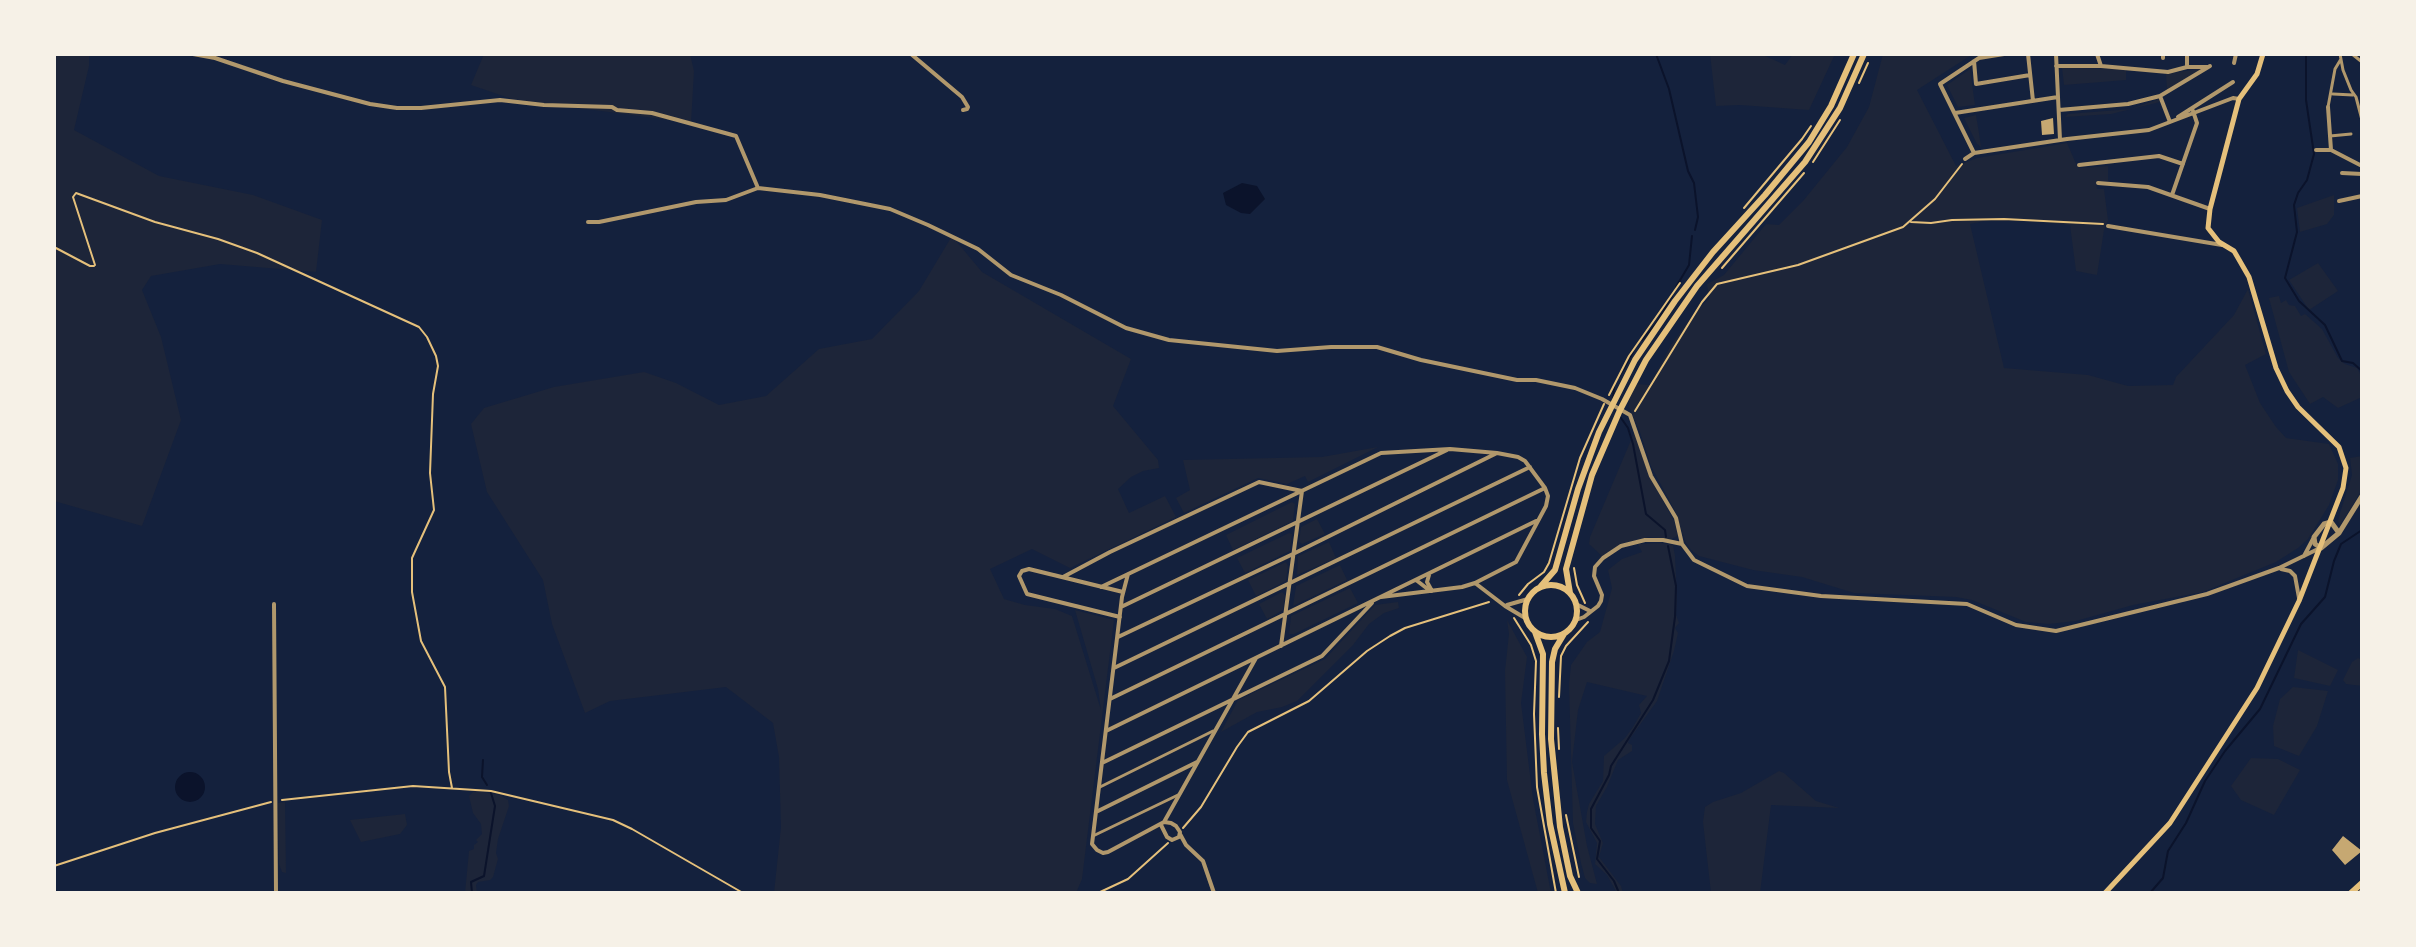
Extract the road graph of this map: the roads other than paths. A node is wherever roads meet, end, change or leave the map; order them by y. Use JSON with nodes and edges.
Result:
{"nodes":[{"id":1,"x":170,"y":54,"type":"edge"},
{"id":2,"x":185,"y":54,"type":"edge"},
{"id":3,"x":193,"y":54,"type":"edge"},
{"id":4,"x":911,"y":54,"type":"edge"},
{"id":5,"x":1854,"y":54,"type":"edge"},
{"id":6,"x":1864,"y":54,"type":"edge"},
{"id":7,"x":2004,"y":54,"type":"edge"},
{"id":8,"x":2028,"y":54,"type":"edge"},
{"id":9,"x":2056,"y":54,"type":"edge"},
{"id":10,"x":2097,"y":54,"type":"edge"},
{"id":11,"x":2187,"y":54,"type":"edge"},
{"id":12,"x":2236,"y":54,"type":"edge"},
{"id":13,"x":2263,"y":54,"type":"edge"},
{"id":14,"x":2352,"y":54,"type":"edge"},
{"id":15,"x":2340,"y":56,"type":"edge"},
{"id":16,"x":1973,"y":61,"type":"junction"},
{"id":17,"x":2362,"y":62,"type":"edge"},
{"id":18,"x":2234,"y":63,"type":"dead end"},
{"id":19,"x":2056,"y":66,"type":"junction"},
{"id":20,"x":2101,"y":66,"type":"junction"},
{"id":21,"x":2187,"y":67,"type":"junction"},
{"id":22,"x":2030,"y":75,"type":"junction"},
{"id":23,"x":2233,"y":82,"type":"dead end"},
{"id":24,"x":2332,"y":94,"type":"junction"},
{"id":25,"x":2160,"y":96,"type":"junction"},
{"id":26,"x":2058,"y":97,"type":"junction"},
{"id":27,"x":2356,"y":97,"type":"junction"},
{"id":28,"x":2239,"y":99,"type":"junction"},
{"id":29,"x":2033,"y":101,"type":"junction"},
{"id":30,"x":2328,"y":107,"type":"joint"},
{"id":31,"x":963,"y":110,"type":"dead end"},
{"id":32,"x":2059,"y":110,"type":"junction"},
{"id":33,"x":2193,"y":111,"type":"junction"},
{"id":34,"x":1955,"y":113,"type":"junction"},
{"id":35,"x":2362,"y":120,"type":"edge"},
{"id":36,"x":2169,"y":123,"type":"junction"},
{"id":37,"x":2351,"y":134,"type":"dead end"},
{"id":38,"x":2330,"y":136,"type":"junction"},
{"id":39,"x":2060,"y":140,"type":"junction"},
{"id":40,"x":2316,"y":150,"type":"dead end"},
{"id":41,"x":2331,"y":150,"type":"junction"},
{"id":42,"x":1974,"y":153,"type":"junction"},
{"id":43,"x":1965,"y":159,"type":"road end"},
{"id":44,"x":2183,"y":164,"type":"junction"},
{"id":45,"x":2079,"y":165,"type":"dead end"},
{"id":46,"x":2362,"y":166,"type":"edge"},
{"id":47,"x":2342,"y":173,"type":"dead end"},
{"id":48,"x":2362,"y":174,"type":"edge"},
{"id":49,"x":2098,"y":183,"type":"dead end"},
{"id":50,"x":758,"y":188,"type":"junction"},
{"id":51,"x":2172,"y":195,"type":"junction"},
{"id":52,"x":2362,"y":196,"type":"edge"},
{"id":53,"x":2339,"y":201,"type":"dead end"},
{"id":54,"x":2210,"y":209,"type":"junction"},
{"id":55,"x":588,"y":222,"type":"dead end"},
{"id":56,"x":2108,"y":226,"type":"road end"},
{"id":57,"x":2208,"y":228,"type":"junction"},
{"id":58,"x":2202,"y":242,"type":"junction"},
{"id":59,"x":2224,"y":245,"type":"junction"},
{"id":60,"x":1450,"y":449,"type":"junction"},
{"id":61,"x":1415,"y":451,"type":"junction"},
{"id":62,"x":1474,"y":451,"type":"junction"},
{"id":63,"x":1497,"y":453,"type":"junction"},
{"id":64,"x":1419,"y":464,"type":"junction"},
{"id":65,"x":1477,"y":464,"type":"junction"},
{"id":66,"x":1530,"y":467,"type":"junction"},
{"id":67,"x":1545,"y":488,"type":"junction"},
{"id":68,"x":1302,"y":491,"type":"junction"},
{"id":69,"x":2362,"y":496,"type":"edge"},
{"id":70,"x":1538,"y":520,"type":"junction"},
{"id":71,"x":1298,"y":522,"type":"junction"},
{"id":72,"x":2331,"y":522,"type":"junction"},
{"id":73,"x":1522,"y":528,"type":"junction"},
{"id":74,"x":2338,"y":530,"type":"junction"},
{"id":75,"x":1530,"y":537,"type":"junction"},
{"id":76,"x":2314,"y":537,"type":"junction"},
{"id":77,"x":1682,"y":544,"type":"junction"},
{"id":78,"x":2321,"y":548,"type":"junction"},
{"id":79,"x":1293,"y":554,"type":"junction"},
{"id":80,"x":2303,"y":558,"type":"junction"},
{"id":81,"x":2279,"y":568,"type":"junction"},
{"id":82,"x":1431,"y":573,"type":"junction"},
{"id":83,"x":1128,"y":574,"type":"junction"},
{"id":84,"x":1063,"y":577,"type":"junction"},
{"id":85,"x":1416,"y":580,"type":"junction"},
{"id":86,"x":1290,"y":583,"type":"junction"},
{"id":87,"x":1409,"y":583,"type":"junction"},
{"id":88,"x":1475,"y":583,"type":"junction"},
{"id":89,"x":1541,"y":586,"type":"junction"},
{"id":90,"x":1101,"y":587,"type":"junction"},
{"id":91,"x":1432,"y":591,"type":"junction"},
{"id":92,"x":1411,"y":593,"type":"junction"},
{"id":93,"x":1570,"y":593,"type":"junction"},
{"id":94,"x":1122,"y":594,"type":"junction"},
{"id":95,"x":1381,"y":597,"type":"junction"},
{"id":96,"x":1528,"y":599,"type":"junction"},
{"id":97,"x":1375,"y":600,"type":"junction"},
{"id":98,"x":2299,"y":601,"type":"junction"},
{"id":99,"x":1131,"y":603,"type":"junction"},
{"id":100,"x":274,"y":604,"type":"dead end"},
{"id":101,"x":1576,"y":604,"type":"junction"},
{"id":102,"x":1505,"y":606,"type":"junction"},
{"id":103,"x":1121,"y":607,"type":"junction"},
{"id":104,"x":1591,"y":608,"type":"junction"},
{"id":105,"x":1349,"y":613,"type":"junction"},
{"id":106,"x":1285,"y":614,"type":"junction"},
{"id":107,"x":1120,"y":617,"type":"junction"},
{"id":108,"x":1525,"y":618,"type":"junction"},
{"id":109,"x":1576,"y":620,"type":"junction"},
{"id":110,"x":1355,"y":621,"type":"junction"},
{"id":111,"x":1535,"y":632,"type":"junction"},
{"id":112,"x":1564,"y":634,"type":"junction"},
{"id":113,"x":1118,"y":637,"type":"junction"},
{"id":114,"x":1281,"y":646,"type":"junction"},
{"id":115,"x":1256,"y":658,"type":"junction"},
{"id":116,"x":1115,"y":659,"type":"junction"},
{"id":117,"x":1124,"y":663,"type":"junction"},
{"id":118,"x":1239,"y":666,"type":"junction"},
{"id":119,"x":1113,"y":668,"type":"junction"},
{"id":120,"x":1246,"y":676,"type":"junction"},
{"id":121,"x":1234,"y":697,"type":"junction"},
{"id":122,"x":1110,"y":699,"type":"junction"},
{"id":123,"x":1214,"y":708,"type":"junction"},
{"id":124,"x":1224,"y":716,"type":"junction"},
{"id":125,"x":1107,"y":720,"type":"junction"},
{"id":126,"x":1123,"y":723,"type":"junction"},
{"id":127,"x":1217,"y":729,"type":"junction"},
{"id":128,"x":1106,"y":731,"type":"junction"},
{"id":129,"x":1199,"y":761,"type":"junction"},
{"id":130,"x":1102,"y":763,"type":"junction"},
{"id":131,"x":1100,"y":787,"type":"junction"},
{"id":132,"x":1181,"y":793,"type":"junction"},
{"id":133,"x":1096,"y":812,"type":"junction"},
{"id":134,"x":1171,"y":813,"type":"junction"},
{"id":135,"x":1171,"y":823,"type":"junction"},
{"id":136,"x":1163,"y":829,"type":"junction"},
{"id":137,"x":1179,"y":831,"type":"junction"},
{"id":138,"x":1093,"y":836,"type":"junction"},
{"id":139,"x":1173,"y":840,"type":"junction"},
{"id":140,"x":1186,"y":845,"type":"junction"},
{"id":141,"x":2362,"y":883,"type":"edge"},
{"id":142,"x":276,"y":893,"type":"edge"},
{"id":143,"x":1214,"y":893,"type":"edge"},
{"id":144,"x":1565,"y":893,"type":"edge"},
{"id":145,"x":1578,"y":893,"type":"edge"},
{"id":146,"x":2105,"y":893,"type":"edge"},
{"id":147,"x":2351,"y":893,"type":"edge"}],
"edges":[{"from":1,"to":2,"type":"street"},
{"from":3,"to":50,"type":"street"},
{"from":4,"to":31,"type":"street"},
{"from":5,"to":89,"type":"main road"},
{"from":6,"to":93,"type":"main road"},
{"from":7,"to":16,"type":"street"},
{"from":8,"to":22,"type":"street"},
{"from":9,"to":19,"type":"street"},
{"from":10,"to":20,"type":"street"},
{"from":11,"to":21,"type":"street"},
{"from":12,"to":18,"type":"street"},
{"from":13,"to":28,"type":"main road"},
{"from":14,"to":17,"type":"street"},
{"from":15,"to":24,"type":"street"},
{"from":15,"to":27,"type":"street"},
{"from":16,"to":22,"type":"street"},
{"from":16,"to":34,"type":"street"},
{"from":19,"to":20,"type":"street"},
{"from":19,"to":26,"type":"street"},
{"from":20,"to":21,"type":"street"},
{"from":21,"to":25,"type":"street"},
{"from":22,"to":29,"type":"street"},
{"from":23,"to":33,"type":"street"},
{"from":24,"to":27,"type":"street"},
{"from":24,"to":30,"type":"street"},
{"from":25,"to":32,"type":"street"},
{"from":25,"to":36,"type":"street"},
{"from":26,"to":29,"type":"street"},
{"from":26,"to":32,"type":"street"},
{"from":27,"to":35,"type":"street"},
{"from":28,"to":33,"type":"street"},
{"from":28,"to":54,"type":"main road"},
{"from":29,"to":34,"type":"street"},
{"from":30,"to":38,"type":"street"},
{"from":32,"to":39,"type":"street"},
{"from":33,"to":36,"type":"street"},
{"from":33,"to":44,"type":"street"},
{"from":34,"to":42,"type":"street"},
{"from":36,"to":39,"type":"street"},
{"from":37,"to":38,"type":"street"},
{"from":38,"to":41,"type":"street"},
{"from":39,"to":42,"type":"street"},
{"from":40,"to":41,"type":"street"},
{"from":41,"to":46,"type":"street"},
{"from":42,"to":43,"type":"street"},
{"from":44,"to":45,"type":"street"},
{"from":44,"to":51,"type":"street"},
{"from":47,"to":48,"type":"street"},
{"from":49,"to":51,"type":"street"},
{"from":50,"to":55,"type":"street"},
{"from":50,"to":77,"type":"street"},
{"from":51,"to":54,"type":"street"},
{"from":52,"to":53,"type":"street"},
{"from":54,"to":57,"type":"main road"},
{"from":56,"to":58,"type":"street"},
{"from":57,"to":58,"type":"street"},
{"from":57,"to":59,"type":"main road"},
{"from":58,"to":59,"type":"street"},
{"from":59,"to":72,"type":"main road"},
{"from":60,"to":61,"type":"street"},
{"from":60,"to":62,"type":"street"},
{"from":60,"to":64,"type":"street"},
{"from":61,"to":64,"type":"street"},
{"from":61,"to":68,"type":"street"},
{"from":62,"to":63,"type":"street"},
{"from":62,"to":65,"type":"street"},
{"from":63,"to":65,"type":"street"},
{"from":63,"to":66,"type":"street"},
{"from":64,"to":71,"type":"street"},
{"from":65,"to":79,"type":"street"},
{"from":66,"to":67,"type":"street"},
{"from":66,"to":86,"type":"street"},
{"from":67,"to":70,"type":"street"},
{"from":67,"to":106,"type":"street"},
{"from":68,"to":71,"type":"street"},
{"from":68,"to":83,"type":"street"},
{"from":68,"to":84,"type":"street"},
{"from":69,"to":74,"type":"street"},
{"from":70,"to":73,"type":"street"},
{"from":70,"to":75,"type":"street"},
{"from":71,"to":79,"type":"street"},
{"from":71,"to":99,"type":"street"},
{"from":72,"to":74,"type":"street"},
{"from":72,"to":76,"type":"street"},
{"from":72,"to":78,"type":"main road"},
{"from":73,"to":75,"type":"street"},
{"from":73,"to":82,"type":"street"},
{"from":74,"to":78,"type":"street"},
{"from":75,"to":88,"type":"street"},
{"from":76,"to":78,"type":"street"},
{"from":76,"to":80,"type":"street"},
{"from":77,"to":81,"type":"street"},
{"from":77,"to":104,"type":"street"},
{"from":78,"to":80,"type":"street"},
{"from":78,"to":98,"type":"main road"},
{"from":79,"to":86,"type":"street"},
{"from":79,"to":113,"type":"street"},
{"from":80,"to":81,"type":"street"},
{"from":81,"to":98,"type":"street"},
{"from":82,"to":85,"type":"street"},
{"from":82,"to":91,"type":"street"},
{"from":83,"to":90,"type":"street"},
{"from":83,"to":94,"type":"street"},
{"from":84,"to":90,"type":"street"},
{"from":84,"to":107,"type":"street"},
{"from":85,"to":87,"type":"street"},
{"from":85,"to":91,"type":"street"},
{"from":86,"to":106,"type":"street"},
{"from":86,"to":117,"type":"street"},
{"from":87,"to":92,"type":"street"},
{"from":87,"to":95,"type":"street"},
{"from":88,"to":91,"type":"street"},
{"from":88,"to":102,"type":"street"},
{"from":89,"to":93,"type":"main road"},
{"from":89,"to":96,"type":"main road"},
{"from":90,"to":94,"type":"street"},
{"from":91,"to":92,"type":"street"},
{"from":92,"to":95,"type":"street"},
{"from":93,"to":101,"type":"main road"},
{"from":94,"to":99,"type":"street"},
{"from":94,"to":103,"type":"street"},
{"from":95,"to":97,"type":"street"},
{"from":96,"to":102,"type":"street"},
{"from":96,"to":108,"type":"main road"},
{"from":97,"to":105,"type":"street"},
{"from":97,"to":110,"type":"street"},
{"from":98,"to":146,"type":"main road"},
{"from":99,"to":103,"type":"street"},
{"from":100,"to":142,"type":"street"},
{"from":101,"to":104,"type":"street"},
{"from":101,"to":109,"type":"main road"},
{"from":102,"to":108,"type":"street"},
{"from":103,"to":107,"type":"street"},
{"from":104,"to":109,"type":"street"},
{"from":105,"to":110,"type":"street"},
{"from":105,"to":114,"type":"street"},
{"from":106,"to":114,"type":"street"},
{"from":106,"to":122,"type":"street"},
{"from":107,"to":113,"type":"street"},
{"from":108,"to":111,"type":"main road"},
{"from":109,"to":112,"type":"main road"},
{"from":110,"to":121,"type":"street"},
{"from":111,"to":112,"type":"main road"},
{"from":111,"to":144,"type":"main road"},
{"from":112,"to":145,"type":"main road"},
{"from":113,"to":116,"type":"street"},
{"from":114,"to":115,"type":"street"},
{"from":115,"to":118,"type":"street"},
{"from":115,"to":120,"type":"street"},
{"from":116,"to":117,"type":"street"},
{"from":116,"to":119,"type":"street"},
{"from":117,"to":119,"type":"street"},
{"from":118,"to":120,"type":"street"},
{"from":118,"to":126,"type":"street"},
{"from":119,"to":122,"type":"street"},
{"from":120,"to":121,"type":"street"},
{"from":121,"to":123,"type":"street"},
{"from":121,"to":124,"type":"street"},
{"from":122,"to":125,"type":"street"},
{"from":123,"to":124,"type":"street"},
{"from":123,"to":130,"type":"street"},
{"from":124,"to":127,"type":"street"},
{"from":125,"to":126,"type":"street"},
{"from":125,"to":128,"type":"street"},
{"from":126,"to":128,"type":"street"},
{"from":127,"to":129,"type":"street"},
{"from":127,"to":131,"type":"street"},
{"from":128,"to":130,"type":"street"},
{"from":129,"to":132,"type":"street"},
{"from":129,"to":133,"type":"street"},
{"from":130,"to":131,"type":"street"},
{"from":131,"to":133,"type":"street"},
{"from":132,"to":134,"type":"street"},
{"from":132,"to":138,"type":"street"},
{"from":133,"to":138,"type":"street"},
{"from":134,"to":135,"type":"street"},
{"from":134,"to":136,"type":"street"},
{"from":135,"to":136,"type":"street"},
{"from":135,"to":137,"type":"street"},
{"from":136,"to":138,"type":"street"},
{"from":136,"to":139,"type":"street"},
{"from":137,"to":139,"type":"street"},
{"from":137,"to":140,"type":"street"},
{"from":139,"to":140,"type":"street"},
{"from":140,"to":143,"type":"street"},
{"from":141,"to":147,"type":"main road"}]}
